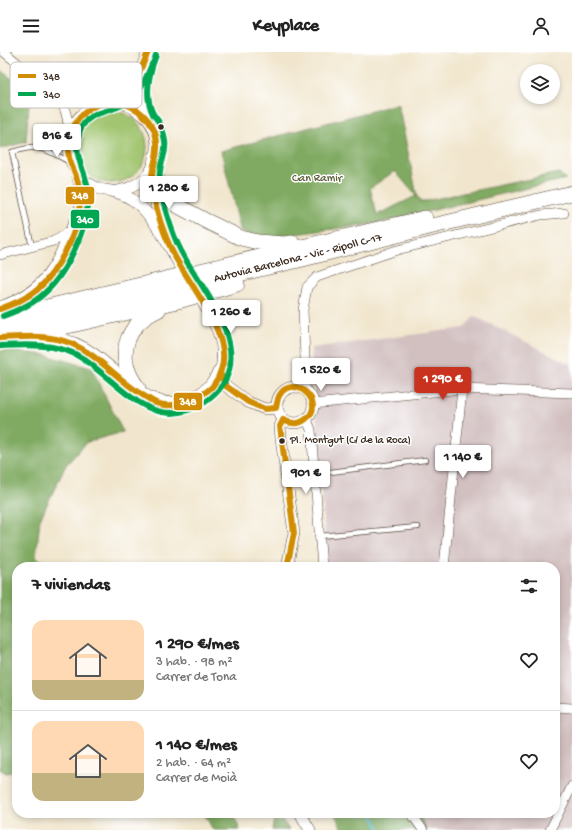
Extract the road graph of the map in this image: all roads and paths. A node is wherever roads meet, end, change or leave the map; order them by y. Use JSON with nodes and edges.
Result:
{"nodes":[{"id":1,"x":4,"y":52,"type":"edge"},
{"id":2,"x":146,"y":57,"type":"edge"},
{"id":3,"x":17,"y":62,"type":"edge"},
{"id":4,"x":142,"y":75,"type":"edge"},
{"id":5,"x":142,"y":98,"type":"edge"},
{"id":6,"x":64,"y":108,"type":"edge"},
{"id":7,"x":92,"y":108,"type":"edge"},
{"id":8,"x":136,"y":108,"type":"edge"},
{"id":9,"x":146,"y":118,"type":"junction"},
{"id":10,"x":68,"y":140,"type":"junction"},
{"id":11,"x":154,"y":162,"type":"junction"},
{"id":12,"x":73,"y":166,"type":"junction"},
{"id":13,"x":571,"y":185,"type":"edge"},
{"id":14,"x":113,"y":192,"type":"junction"},
{"id":15,"x":564,"y":213,"type":"dead end"},
{"id":16,"x":76,"y":223,"type":"junction"},
{"id":17,"x":339,"y":238,"type":"junction"},
{"id":18,"x":371,"y":242,"type":"junction"},
{"id":19,"x":32,"y":247,"type":"junction"},
{"id":20,"x":0,"y":255,"type":"edge"},
{"id":21,"x":178,"y":301,"type":"junction"},
{"id":22,"x":202,"y":301,"type":"dead end"},
{"id":23,"x":0,"y":308,"type":"edge"},
{"id":24,"x":0,"y":318,"type":"edge"},
{"id":25,"x":0,"y":330,"type":"edge"},
{"id":26,"x":28,"y":336,"type":"junction"},
{"id":27,"x":0,"y":338,"type":"edge"},
{"id":28,"x":220,"y":381,"type":"junction"},
{"id":29,"x":304,"y":389,"type":"junction"},
{"id":30,"x":462,"y":389,"type":"junction"},
{"id":31,"x":572,"y":393,"type":"edge"},
{"id":32,"x":148,"y":399,"type":"junction"},
{"id":33,"x":314,"y":404,"type":"junction"},
{"id":34,"x":276,"y":408,"type":"junction"},
{"id":35,"x":283,"y":420,"type":"junction"},
{"id":36,"x":307,"y":420,"type":"junction"},
{"id":37,"x":425,"y":460,"type":"dead end"},
{"id":38,"x":315,"y":474,"type":"junction"},
{"id":39,"x":418,"y":527,"type":"dead end"},
{"id":40,"x":320,"y":536,"type":"junction"},
{"id":41,"x":288,"y":562,"type":"edge"},
{"id":42,"x":322,"y":562,"type":"edge"},
{"id":43,"x":445,"y":562,"type":"edge"},
{"id":44,"x":560,"y":707,"type":"edge"},
{"id":45,"x":572,"y":708,"type":"edge"},
{"id":46,"x":572,"y":786,"type":"edge"},
{"id":47,"x":560,"y":810,"type":"edge"},
{"id":48,"x":303,"y":818,"type":"edge"},
{"id":49,"x":415,"y":818,"type":"edge"},
{"id":50,"x":556,"y":818,"type":"edge"},
{"id":51,"x":310,"y":830,"type":"edge"},
{"id":52,"x":423,"y":830,"type":"edge"},
{"id":53,"x":550,"y":830,"type":"edge"}],
"edges":[{"from":1,"to":3,"type":"street"},
{"from":2,"to":4,"type":"street"},
{"from":5,"to":9,"type":"street"},
{"from":6,"to":10,"type":"street"},
{"from":7,"to":10,"type":"street"},
{"from":8,"to":9,"type":"street"},
{"from":9,"to":11,"type":"street"},
{"from":10,"to":12,"type":"street"},
{"from":11,"to":14,"type":"street"},
{"from":11,"to":14,"type":"street"},
{"from":11,"to":17,"type":"highway"},
{"from":12,"to":14,"type":"street"},
{"from":12,"to":16,"type":"street"},
{"from":12,"to":19,"type":"lane"},
{"from":13,"to":17,"type":"highway","name":"Autovia Barcelona - Vic - Ripoll C-17"},
{"from":13,"to":18,"type":"highway","name":"Autovia Barcelona - Vic - Ripoll C-17"},
{"from":15,"to":29,"type":"street"},
{"from":16,"to":19,"type":"street"},
{"from":16,"to":23,"type":"highway"},
{"from":17,"to":24,"type":"highway","name":"Autovia Barcelona - Vic - Ripoll C-17"},
{"from":18,"to":21,"type":"highway"},
{"from":18,"to":25,"type":"highway","name":"Autovia Barcelona - Vic - Ripoll C-17"},
{"from":19,"to":20,"type":"street"},
{"from":21,"to":26,"type":"highway"},
{"from":21,"to":32,"type":"highway"},
{"from":22,"to":28,"type":"street"},
{"from":26,"to":27,"type":"highway"},
{"from":26,"to":32,"type":"highway"},
{"from":28,"to":32,"type":"highway"},
{"from":28,"to":34,"type":"street"},
{"from":29,"to":33,"type":"street"},
{"from":29,"to":34,"type":"street"},
{"from":30,"to":31,"type":"street"},
{"from":30,"to":33,"type":"street"},
{"from":30,"to":43,"type":"street"},
{"from":33,"to":36,"type":"street"},
{"from":34,"to":35,"type":"street"},
{"from":35,"to":36,"type":"street"},
{"from":35,"to":41,"type":"street"},
{"from":36,"to":38,"type":"street"},
{"from":37,"to":38,"type":"lane"},
{"from":38,"to":40,"type":"street"},
{"from":39,"to":40,"type":"lane"},
{"from":40,"to":42,"type":"street"},
{"from":44,"to":45,"type":"street"},
{"from":46,"to":47,"type":"street"},
{"from":48,"to":51,"type":"street"},
{"from":49,"to":52,"type":"street"},
{"from":50,"to":53,"type":"street"}]}
